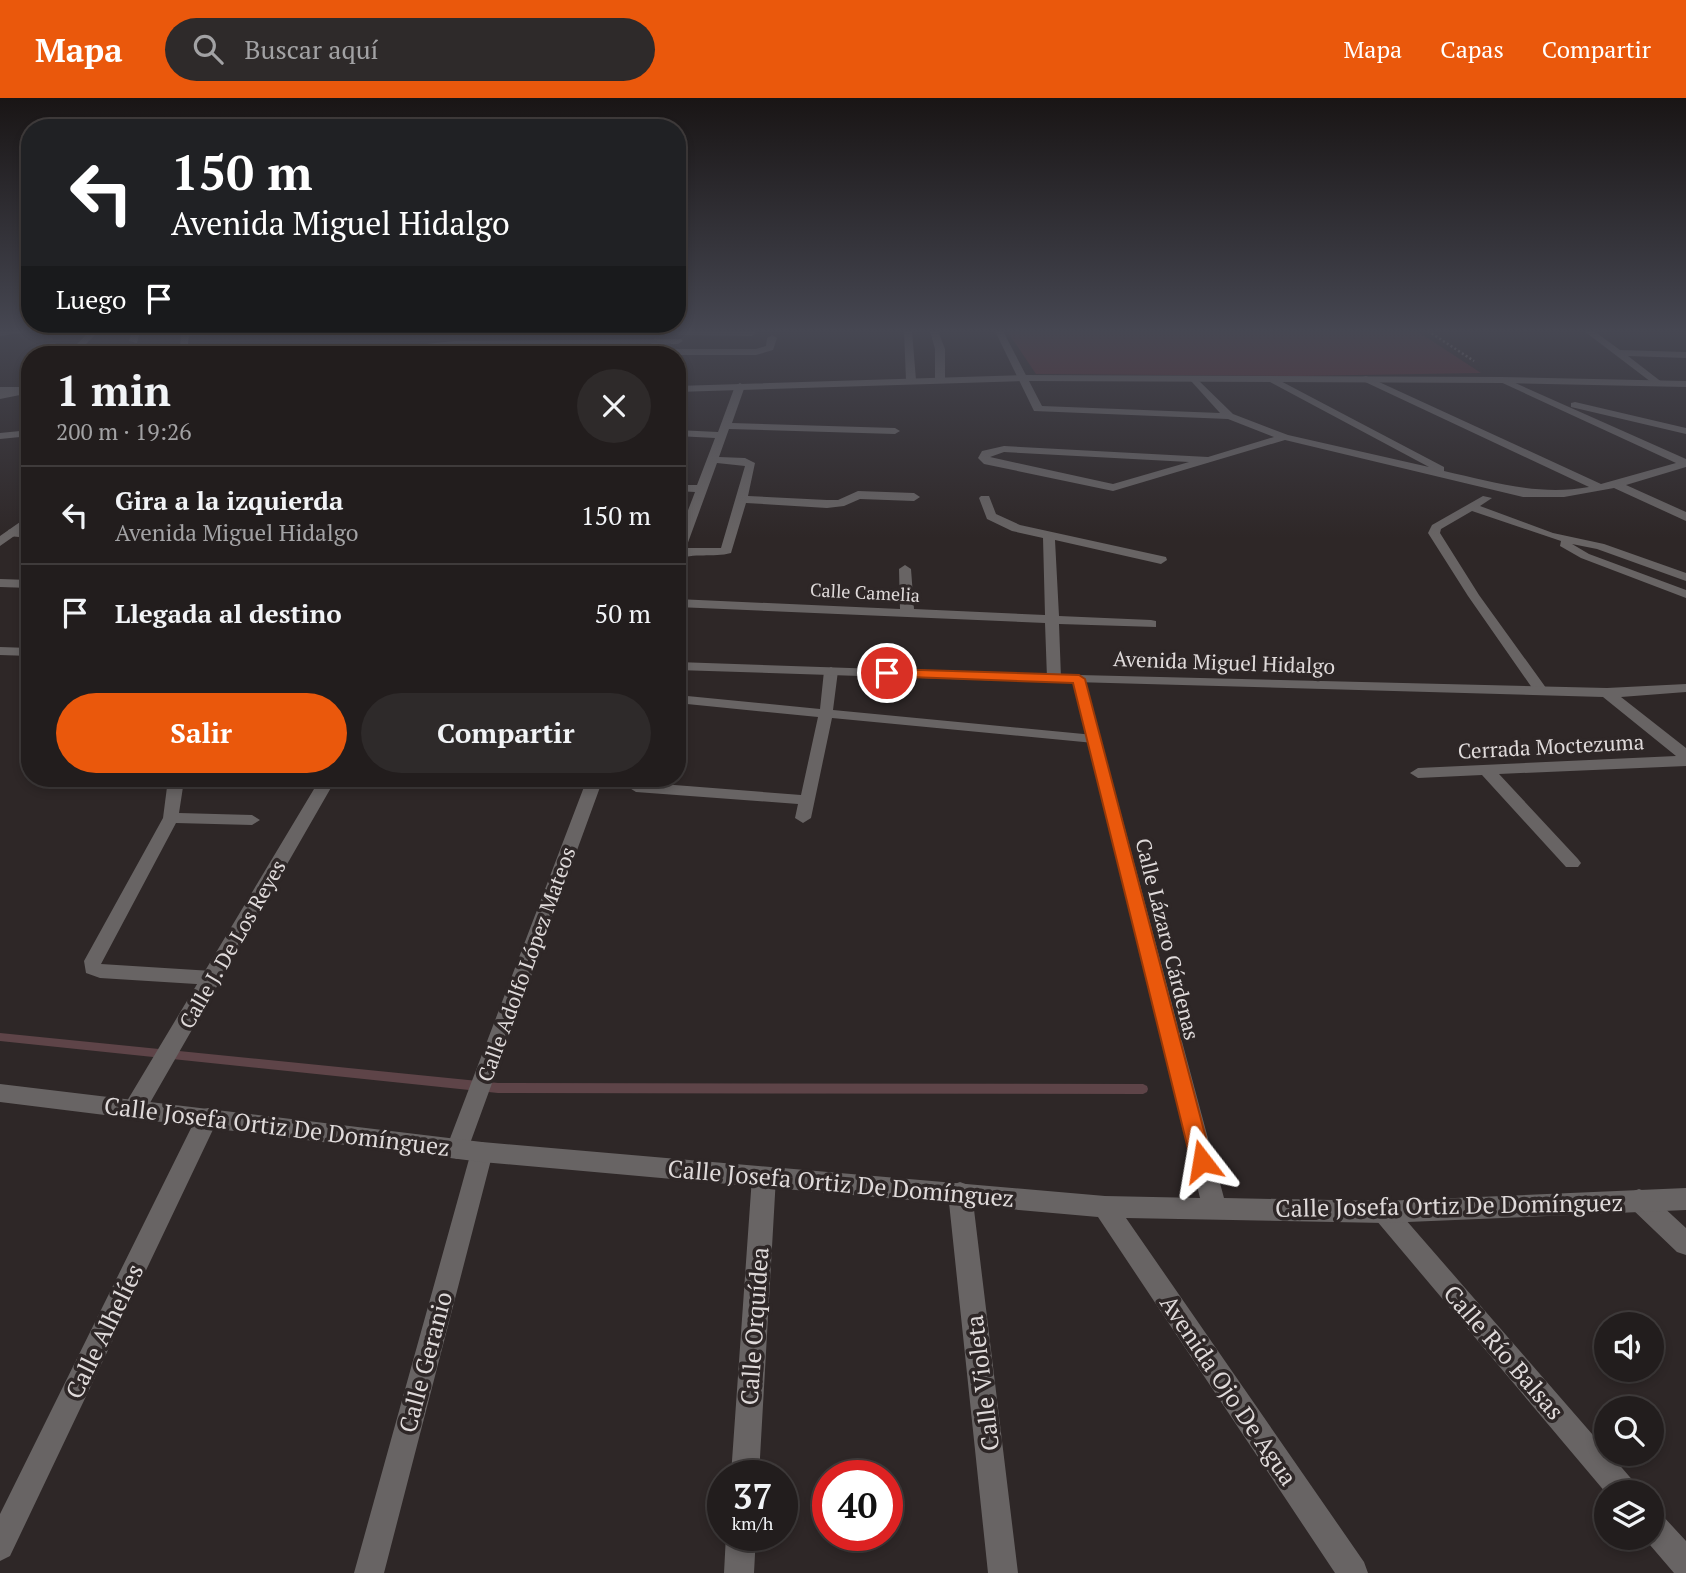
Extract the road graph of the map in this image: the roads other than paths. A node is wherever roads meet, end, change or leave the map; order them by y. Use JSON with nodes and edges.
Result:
{"nodes":[{"id":1,"x":735,"y":400,"type":"edge"},
{"id":2,"x":1032,"y":400,"type":"edge"},
{"id":3,"x":1214,"y":400,"type":"edge"},
{"id":4,"x":1312,"y":400,"type":"edge"},
{"id":5,"x":1411,"y":400,"type":"edge"},
{"id":6,"x":1546,"y":400,"type":"edge"},
{"id":7,"x":1548,"y":400,"type":"edge"},
{"id":8,"x":1229,"y":416,"type":"junction"},
{"id":9,"x":1635,"y":418,"type":"junction"},
{"id":10,"x":1686,"y":419,"type":"edge"},
{"id":11,"x":724,"y":430,"type":"junction"},
{"id":12,"x":895,"y":431,"type":"dead end"},
{"id":13,"x":1686,"y":431,"type":"edge"},
{"id":14,"x":686,"y":432,"type":"edge"},
{"id":15,"x":21,"y":434,"type":"edge"},
{"id":16,"x":0,"y":436,"type":"edge"},
{"id":17,"x":1285,"y":438,"type":"junction"},
{"id":18,"x":713,"y":460,"type":"junction"},
{"id":19,"x":1209,"y":460,"type":"junction"},
{"id":20,"x":1686,"y":463,"type":"edge"},
{"id":21,"x":1451,"y":476,"type":"junction"},
{"id":22,"x":1615,"y":484,"type":"junction"},
{"id":23,"x":686,"y":488,"type":"edge"},
{"id":24,"x":1600,"y":488,"type":"junction"},
{"id":25,"x":702,"y":489,"type":"junction"},
{"id":26,"x":914,"y":498,"type":"dead end"},
{"id":27,"x":985,"y":498,"type":"dead end"},
{"id":28,"x":1487,"y":498,"type":"dead end"},
{"id":29,"x":744,"y":499,"type":"junction"},
{"id":30,"x":1469,"y":506,"type":"junction"},
{"id":31,"x":1686,"y":517,"type":"edge"},
{"id":32,"x":686,"y":523,"type":"edge"},
{"id":33,"x":21,"y":526,"type":"edge"},
{"id":34,"x":12,"y":533,"type":"junction"},
{"id":35,"x":21,"y":534,"type":"edge"},
{"id":36,"x":1049,"y":535,"type":"junction"},
{"id":37,"x":1550,"y":536,"type":"junction"},
{"id":38,"x":0,"y":542,"type":"edge"},
{"id":39,"x":686,"y":554,"type":"edge"},
{"id":40,"x":1161,"y":560,"type":"dead end"},
{"id":41,"x":905,"y":569,"type":"dead end"},
{"id":42,"x":1686,"y":577,"type":"edge"},
{"id":43,"x":0,"y":583,"type":"edge"},
{"id":44,"x":21,"y":584,"type":"edge"},
{"id":45,"x":1686,"y":594,"type":"edge"},
{"id":46,"x":686,"y":603,"type":"edge"},
{"id":47,"x":907,"y":614,"type":"junction"},
{"id":48,"x":1051,"y":620,"type":"junction"},
{"id":49,"x":1151,"y":624,"type":"dead end"},
{"id":50,"x":0,"y":652,"type":"edge"},
{"id":51,"x":21,"y":652,"type":"edge"},
{"id":52,"x":686,"y":666,"type":"edge"},
{"id":53,"x":831,"y":671,"type":"junction"},
{"id":54,"x":1054,"y":678,"type":"junction"},
{"id":55,"x":1079,"y":679,"type":"junction"},
{"id":56,"x":1686,"y":688,"type":"edge"},
{"id":57,"x":1542,"y":692,"type":"junction"},
{"id":58,"x":1607,"y":693,"type":"junction"},
{"id":59,"x":686,"y":700,"type":"edge"},
{"id":60,"x":826,"y":714,"type":"junction"},
{"id":61,"x":1094,"y":739,"type":"junction"},
{"id":62,"x":1686,"y":759,"type":"edge"},
{"id":63,"x":1486,"y":770,"type":"junction"},
{"id":64,"x":1418,"y":773,"type":"dead end"},
{"id":65,"x":175,"y":787,"type":"edge"},
{"id":66,"x":323,"y":787,"type":"edge"},
{"id":67,"x":592,"y":787,"type":"edge"},
{"id":68,"x":636,"y":787,"type":"dead end"},
{"id":69,"x":808,"y":800,"type":"junction"},
{"id":70,"x":171,"y":818,"type":"junction"},
{"id":71,"x":803,"y":818,"type":"dead end"},
{"id":72,"x":252,"y":820,"type":"dead end"},
{"id":73,"x":1572,"y":863,"type":"dead end"},
{"id":74,"x":212,"y":978,"type":"junction"},
{"id":75,"x":0,"y":1093,"type":"edge"},
{"id":76,"x":135,"y":1108,"type":"junction"},
{"id":77,"x":208,"y":1116,"type":"junction"},
{"id":78,"x":469,"y":1150,"type":"junction"},
{"id":79,"x":764,"y":1177,"type":"junction"},
{"id":80,"x":960,"y":1193,"type":"junction"},
{"id":81,"x":1686,"y":1199,"type":"edge"},
{"id":82,"x":1639,"y":1200,"type":"junction"},
{"id":83,"x":1105,"y":1207,"type":"junction"},
{"id":84,"x":1215,"y":1209,"type":"junction"},
{"id":85,"x":1384,"y":1212,"type":"junction"},
{"id":86,"x":1686,"y":1244,"type":"edge"},
{"id":87,"x":746,"y":1460,"type":"edge"},
{"id":88,"x":1614,"y":1480,"type":"edge"},
{"id":89,"x":1664,"y":1539,"type":"edge"},
{"id":90,"x":0,"y":1546,"type":"edge"},
{"id":91,"x":740,"y":1551,"type":"edge"},
{"id":92,"x":1686,"y":1564,"type":"edge"},
{"id":93,"x":369,"y":1573,"type":"edge"},
{"id":94,"x":739,"y":1573,"type":"edge"},
{"id":95,"x":1003,"y":1573,"type":"edge"},
{"id":96,"x":1353,"y":1573,"type":"edge"}],
"edges":[{"from":1,"to":11,"type":"street"},
{"from":2,"to":8,"type":"street"},
{"from":3,"to":8,"type":"street"},
{"from":4,"to":21,"type":"street"},
{"from":5,"to":24,"type":"street"},
{"from":6,"to":20,"type":"street"},
{"from":7,"to":9,"type":"street"},
{"from":8,"to":17,"type":"street"},
{"from":9,"to":10,"type":"street"},
{"from":9,"to":13,"type":"street"},
{"from":11,"to":12,"type":"street"},
{"from":11,"to":14,"type":"street"},
{"from":11,"to":18,"type":"street"},
{"from":15,"to":16,"type":"street"},
{"from":17,"to":19,"type":"street"},
{"from":17,"to":21,"type":"street"},
{"from":18,"to":25,"type":"street"},
{"from":18,"to":29,"type":"street"},
{"from":19,"to":19,"type":"street"},
{"from":20,"to":22,"type":"street"},
{"from":21,"to":24,"type":"street"},
{"from":22,"to":24,"type":"street"},
{"from":22,"to":31,"type":"street"},
{"from":23,"to":25,"type":"street"},
{"from":25,"to":32,"type":"street"},
{"from":26,"to":29,"type":"street"},
{"from":27,"to":36,"type":"street"},
{"from":28,"to":30,"type":"lane"},
{"from":29,"to":39,"type":"street"},
{"from":30,"to":37,"type":"lane"},
{"from":30,"to":57,"type":"lane"},
{"from":33,"to":34,"type":"street"},
{"from":34,"to":35,"type":"street"},
{"from":34,"to":38,"type":"street"},
{"from":36,"to":40,"type":"street"},
{"from":36,"to":48,"type":"street"},
{"from":37,"to":42,"type":"lane"},
{"from":37,"to":45,"type":"lane"},
{"from":41,"to":47,"type":"street"},
{"from":43,"to":44,"type":"street"},
{"from":46,"to":47,"type":"street","name":"Calle Camelia"},
{"from":47,"to":48,"type":"street","name":"Calle Camelia"},
{"from":48,"to":49,"type":"street","name":"Calle Camelia"},
{"from":48,"to":54,"type":"street"},
{"from":50,"to":51,"type":"street"},
{"from":52,"to":53,"type":"street","name":"Avenida Miguel Hidalgo"},
{"from":53,"to":54,"type":"street","name":"Avenida Miguel Hidalgo"},
{"from":53,"to":60,"type":"lane"},
{"from":54,"to":55,"type":"street","name":"Avenida Miguel Hidalgo"},
{"from":55,"to":57,"type":"street","name":"Avenida Miguel Hidalgo"},
{"from":55,"to":61,"type":"street","name":"Calle Lázaro Cárdenas"},
{"from":56,"to":58,"type":"street","name":"Avenida Miguel Hidalgo"},
{"from":57,"to":58,"type":"street","name":"Avenida Miguel Hidalgo"},
{"from":58,"to":62,"type":"street"},
{"from":59,"to":60,"type":"lane"},
{"from":60,"to":61,"type":"lane"},
{"from":60,"to":69,"type":"lane"},
{"from":61,"to":84,"type":"street","name":"Calle Lázaro Cárdenas"},
{"from":62,"to":63,"type":"street","name":"Cerrada Moctezuma"},
{"from":63,"to":64,"type":"street","name":"Cerrada Moctezuma"},
{"from":63,"to":73,"type":"street"},
{"from":65,"to":70,"type":"lane"},
{"from":66,"to":74,"type":"street","name":"Calle J. De Los Reyes"},
{"from":67,"to":78,"type":"street","name":"Calle Adolfo López Mateos"},
{"from":68,"to":69,"type":"lane"},
{"from":69,"to":71,"type":"lane"},
{"from":70,"to":72,"type":"lane"},
{"from":70,"to":74,"type":"lane"},
{"from":74,"to":76,"type":"street","name":"Calle J. De Los Reyes"},
{"from":75,"to":76,"type":"street","name":"Calle Josefa Ortiz De Domínguez"},
{"from":76,"to":77,"type":"street","name":"Calle Josefa Ortiz De Domínguez"},
{"from":77,"to":78,"type":"street","name":"Calle Josefa Ortiz De Domínguez"},
{"from":77,"to":90,"type":"street","name":"Calle Alhelíes"},
{"from":78,"to":79,"type":"street","name":"Calle Josefa Ortiz De Domínguez"},
{"from":78,"to":93,"type":"street","name":"Calle Geranio"},
{"from":79,"to":80,"type":"street","name":"Calle Josefa Ortiz De Domínguez"},
{"from":79,"to":87,"type":"street","name":"Calle Orquídea"},
{"from":80,"to":83,"type":"street","name":"Calle Josefa Ortiz De Domínguez"},
{"from":80,"to":95,"type":"street","name":"Calle Violeta"},
{"from":81,"to":82,"type":"street","name":"Calle Josefa Ortiz De Domínguez"},
{"from":82,"to":85,"type":"street","name":"Calle Josefa Ortiz De Domínguez"},
{"from":82,"to":86,"type":"street"},
{"from":83,"to":84,"type":"street","name":"Calle Josefa Ortiz De Domínguez"},
{"from":83,"to":96,"type":"street","name":"Avenida Ojo De Agua"},
{"from":84,"to":85,"type":"street","name":"Calle Josefa Ortiz De Domínguez"},
{"from":85,"to":88,"type":"street","name":"Calle Río Balsas"},
{"from":89,"to":92,"type":"street"},
{"from":91,"to":94,"type":"street"}]}
